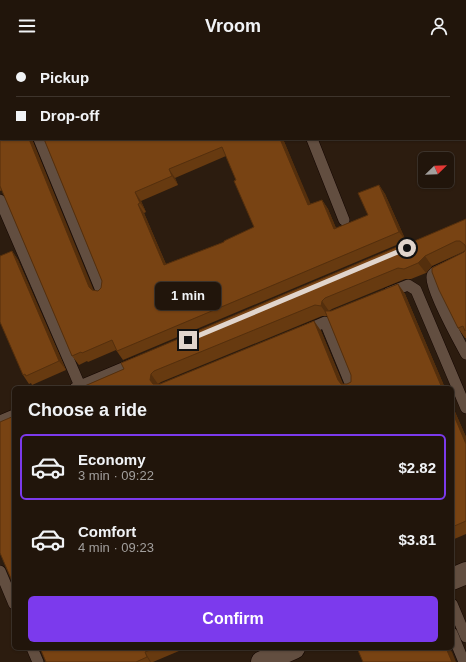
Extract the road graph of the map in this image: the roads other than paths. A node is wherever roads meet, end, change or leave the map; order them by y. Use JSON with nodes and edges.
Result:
{"nodes":[{"id":1,"x":39,"y":140,"type":"edge"},
{"id":2,"x":312,"y":140,"type":"edge"},
{"id":3,"x":0,"y":200,"type":"edge"},
{"id":4,"x":344,"y":220,"type":"dead end"},
{"id":5,"x":466,"y":258,"type":"edge"},
{"id":6,"x":102,"y":293,"type":"edge"},
{"id":7,"x":378,"y":297,"type":"edge"},
{"id":8,"x":296,"y":334,"type":"edge"},
{"id":9,"x":466,"y":354,"type":"edge"},
{"id":10,"x":144,"y":359,"type":"edge"},
{"id":11,"x":77,"y":386,"type":"edge"},
{"id":12,"x":79,"y":386,"type":"edge"},
{"id":13,"x":351,"y":386,"type":"edge"},
{"id":14,"x":466,"y":408,"type":"edge"},
{"id":15,"x":12,"y":415,"type":"edge"},
{"id":16,"x":0,"y":421,"type":"edge"},
{"id":17,"x":0,"y":571,"type":"edge"},
{"id":18,"x":466,"y":573,"type":"edge"},
{"id":19,"x":454,"y":578,"type":"edge"},
{"id":20,"x":12,"y":599,"type":"edge"},
{"id":21,"x":454,"y":609,"type":"edge"},
{"id":22,"x":466,"y":637,"type":"edge"},
{"id":23,"x":454,"y":638,"type":"edge"},
{"id":24,"x":33,"y":650,"type":"edge"},
{"id":25,"x":287,"y":650,"type":"edge"},
{"id":26,"x":263,"y":657,"type":"edge"},
{"id":27,"x":38,"y":662,"type":"edge"},
{"id":28,"x":464,"y":662,"type":"edge"}],
"edges":[{"from":1,"to":6,"type":"lane"},
{"from":2,"to":4,"type":"lane"},
{"from":3,"to":11,"type":"lane"},
{"from":5,"to":9,"type":"lane"},
{"from":7,"to":14,"type":"lane"},
{"from":8,"to":13,"type":"lane"},
{"from":10,"to":12,"type":"lane"},
{"from":15,"to":16,"type":"lane"},
{"from":17,"to":20,"type":"lane"},
{"from":18,"to":19,"type":"street"},
{"from":21,"to":22,"type":"lane"},
{"from":23,"to":28,"type":"lane"},
{"from":24,"to":27,"type":"lane"},
{"from":25,"to":26,"type":"street"}]}
